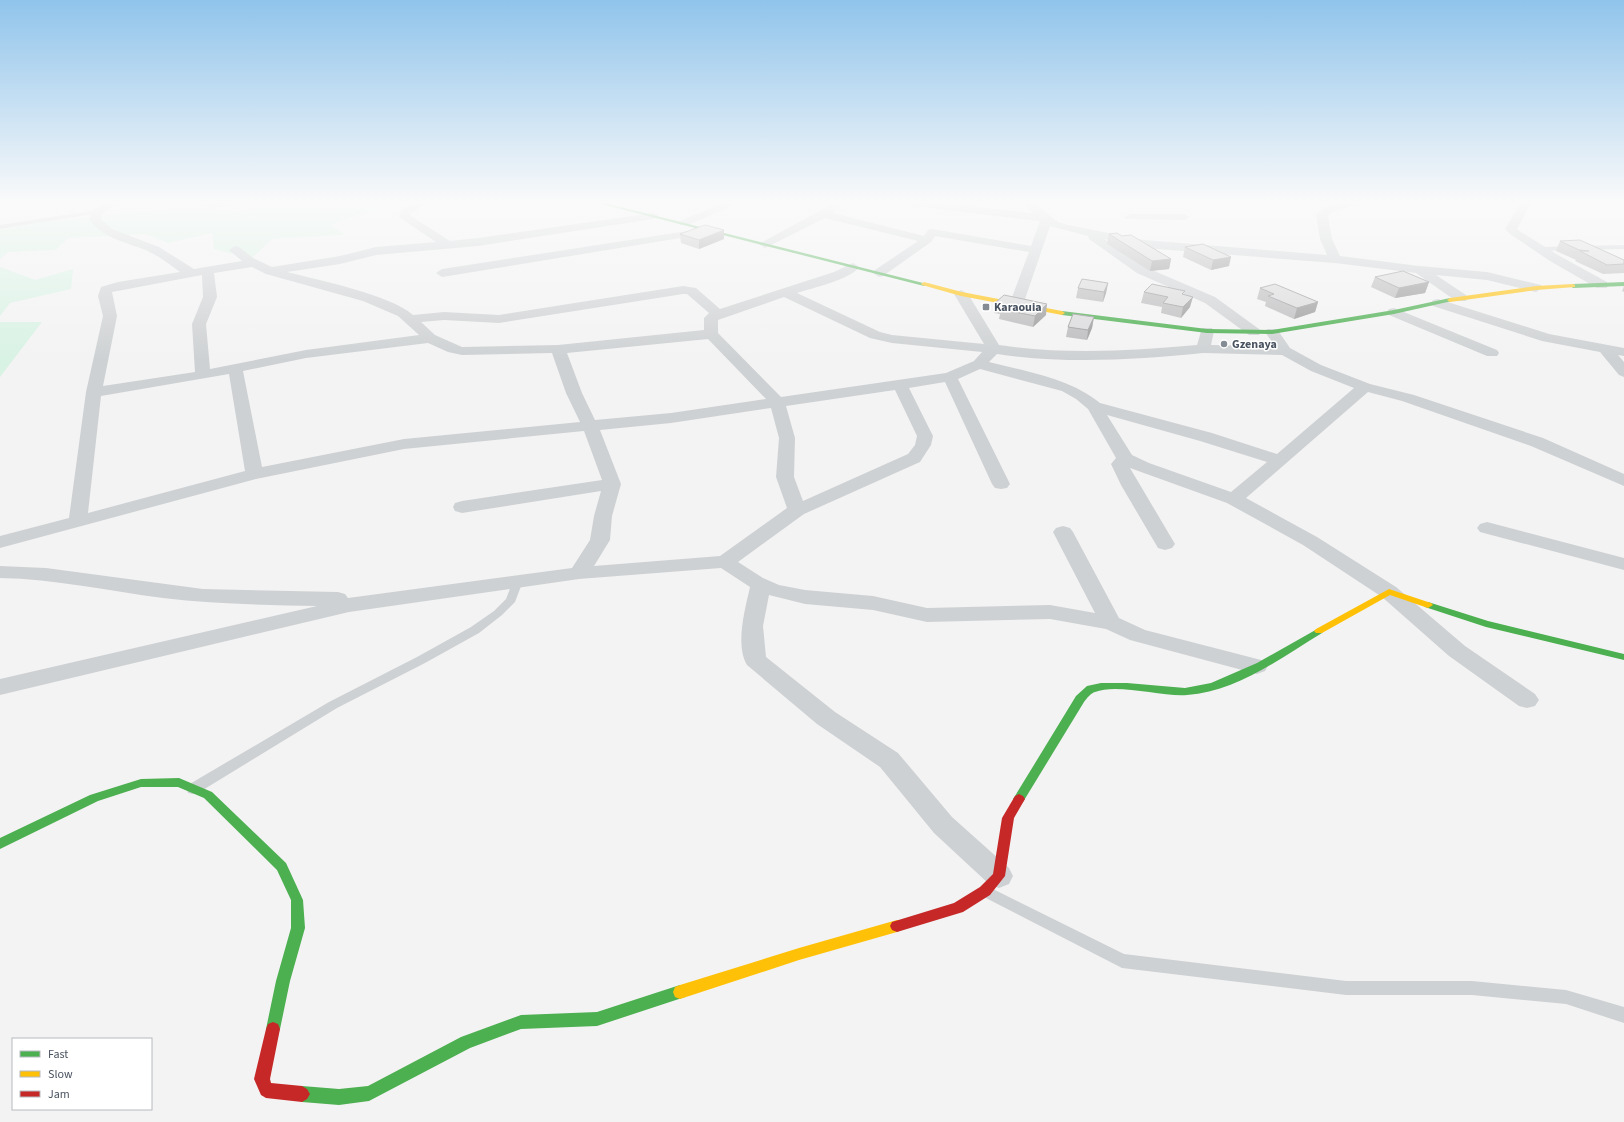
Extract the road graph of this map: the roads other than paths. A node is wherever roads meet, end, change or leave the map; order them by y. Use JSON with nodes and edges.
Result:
{"nodes":[{"id":1,"x":162,"y":255,"type":"edge"},
{"id":2,"x":242,"y":255,"type":"edge"},
{"id":3,"x":359,"y":255,"type":"edge"},
{"id":4,"x":552,"y":255,"type":"edge"},
{"id":5,"x":808,"y":255,"type":"edge"},
{"id":6,"x":903,"y":255,"type":"edge"},
{"id":7,"x":1034,"y":255,"type":"edge"},
{"id":8,"x":1119,"y":255,"type":"edge"},
{"id":9,"x":1289,"y":255,"type":"edge"},
{"id":10,"x":1333,"y":255,"type":"edge"},
{"id":11,"x":1553,"y":255,"type":"edge"},
{"id":12,"x":1335,"y":259,"type":"junction"},
{"id":13,"x":253,"y":263,"type":"junction"},
{"id":14,"x":853,"y":267,"type":"junction"},
{"id":15,"x":1419,"y":270,"type":"junction"},
{"id":16,"x":270,"y":271,"type":"junction"},
{"id":17,"x":208,"y":272,"type":"junction"},
{"id":18,"x":442,"y":273,"type":"dead end"},
{"id":19,"x":879,"y":273,"type":"junction"},
{"id":20,"x":192,"y":274,"type":"junction"},
{"id":21,"x":1624,"y":284,"type":"edge"},
{"id":22,"x":1602,"y":285,"type":"junction"},
{"id":23,"x":1536,"y":288,"type":"junction"},
{"id":24,"x":785,"y":292,"type":"junction"},
{"id":25,"x":960,"y":294,"type":"junction"},
{"id":26,"x":1461,"y":298,"type":"junction"},
{"id":27,"x":1438,"y":303,"type":"junction"},
{"id":28,"x":1016,"y":305,"type":"junction"},
{"id":29,"x":1394,"y":312,"type":"junction"},
{"id":30,"x":718,"y":314,"type":"junction"},
{"id":31,"x":409,"y":319,"type":"junction"},
{"id":32,"x":1207,"y":331,"type":"junction"},
{"id":33,"x":1254,"y":332,"type":"junction"},
{"id":34,"x":1272,"y":332,"type":"junction"},
{"id":35,"x":711,"y":334,"type":"junction"},
{"id":36,"x":430,"y":338,"type":"junction"},
{"id":37,"x":1605,"y":348,"type":"junction"},
{"id":38,"x":558,"y":349,"type":"junction"},
{"id":39,"x":994,"y":349,"type":"junction"},
{"id":40,"x":1203,"y":349,"type":"junction"},
{"id":41,"x":1285,"y":351,"type":"junction"},
{"id":42,"x":1624,"y":352,"type":"edge"},
{"id":43,"x":1492,"y":353,"type":"dead end"},
{"id":44,"x":979,"y":364,"type":"junction"},
{"id":45,"x":235,"y":368,"type":"junction"},
{"id":46,"x":1624,"y":372,"type":"edge"},
{"id":47,"x":203,"y":375,"type":"junction"},
{"id":48,"x":950,"y":376,"type":"junction"},
{"id":49,"x":900,"y":385,"type":"junction"},
{"id":50,"x":1365,"y":386,"type":"junction"},
{"id":51,"x":94,"y":392,"type":"junction"},
{"id":52,"x":776,"y":402,"type":"junction"},
{"id":53,"x":1094,"y":406,"type":"junction"},
{"id":54,"x":590,"y":426,"type":"junction"},
{"id":55,"x":1125,"y":458,"type":"junction"},
{"id":56,"x":1279,"y":460,"type":"junction"},
{"id":57,"x":254,"y":474,"type":"junction"},
{"id":58,"x":1624,"y":481,"type":"edge"},
{"id":59,"x":612,"y":484,"type":"junction"},
{"id":60,"x":1002,"y":484,"type":"dead end"},
{"id":61,"x":1234,"y":499,"type":"junction"},
{"id":62,"x":462,"y":507,"type":"dead end"},
{"id":63,"x":797,"y":510,"type":"junction"},
{"id":64,"x":78,"y":520,"type":"junction"},
{"id":65,"x":1487,"y":528,"type":"dead end"},
{"id":66,"x":1063,"y":532,"type":"dead end"},
{"id":67,"x":0,"y":542,"type":"edge"},
{"id":68,"x":1165,"y":544,"type":"dead end"},
{"id":69,"x":725,"y":562,"type":"junction"},
{"id":70,"x":1624,"y":564,"type":"edge"},
{"id":71,"x":0,"y":572,"type":"edge"},
{"id":72,"x":579,"y":573,"type":"junction"},
{"id":73,"x":518,"y":581,"type":"junction"},
{"id":74,"x":761,"y":585,"type":"junction"},
{"id":75,"x":1389,"y":592,"type":"junction"},
{"id":76,"x":349,"y":605,"type":"junction"},
{"id":77,"x":1111,"y":623,"type":"junction"},
{"id":78,"x":1624,"y":657,"type":"edge"},
{"id":79,"x":1258,"y":666,"type":"junction"},
{"id":80,"x":0,"y":687,"type":"edge"},
{"id":81,"x":1527,"y":700,"type":"dead end"},
{"id":82,"x":193,"y":788,"type":"junction"},
{"id":83,"x":0,"y":844,"type":"edge"},
{"id":84,"x":992,"y":883,"type":"junction"},
{"id":85,"x":1624,"y":1015,"type":"edge"}],
"edges":[{"from":1,"to":20,"type":"street"},
{"from":2,"to":13,"type":"street"},
{"from":3,"to":16,"type":"street"},
{"from":4,"to":18,"type":"street"},
{"from":5,"to":14,"type":"street"},
{"from":6,"to":19,"type":"street"},
{"from":7,"to":28,"type":"street"},
{"from":8,"to":33,"type":"street"},
{"from":9,"to":12,"type":"street"},
{"from":10,"to":12,"type":"street"},
{"from":11,"to":22,"type":"street"},
{"from":12,"to":15,"type":"street"},
{"from":13,"to":16,"type":"street"},
{"from":13,"to":17,"type":"street"},
{"from":14,"to":19,"type":"street"},
{"from":14,"to":24,"type":"street"},
{"from":15,"to":23,"type":"street"},
{"from":15,"to":26,"type":"street"},
{"from":16,"to":31,"type":"street"},
{"from":17,"to":20,"type":"street"},
{"from":17,"to":47,"type":"street"},
{"from":19,"to":25,"type":"street"},
{"from":20,"to":51,"type":"street"},
{"from":21,"to":22,"type":"street"},
{"from":22,"to":23,"type":"street"},
{"from":23,"to":26,"type":"street"},
{"from":24,"to":30,"type":"street"},
{"from":24,"to":39,"type":"street"},
{"from":25,"to":28,"type":"street"},
{"from":25,"to":39,"type":"street"},
{"from":26,"to":27,"type":"street"},
{"from":27,"to":29,"type":"street"},
{"from":27,"to":37,"type":"street"},
{"from":28,"to":32,"type":"street"},
{"from":29,"to":34,"type":"street"},
{"from":29,"to":43,"type":"street"},
{"from":30,"to":31,"type":"street"},
{"from":30,"to":35,"type":"street"},
{"from":31,"to":36,"type":"street"},
{"from":32,"to":33,"type":"street"},
{"from":32,"to":40,"type":"street"},
{"from":33,"to":34,"type":"street"},
{"from":34,"to":41,"type":"street"},
{"from":35,"to":38,"type":"street"},
{"from":35,"to":52,"type":"street"},
{"from":36,"to":38,"type":"street"},
{"from":36,"to":45,"type":"street"},
{"from":37,"to":42,"type":"street"},
{"from":37,"to":46,"type":"street"},
{"from":38,"to":54,"type":"street"},
{"from":39,"to":40,"type":"street"},
{"from":39,"to":44,"type":"street"},
{"from":40,"to":41,"type":"street"},
{"from":41,"to":50,"type":"street"},
{"from":44,"to":48,"type":"street"},
{"from":44,"to":53,"type":"street"},
{"from":45,"to":47,"type":"street"},
{"from":45,"to":57,"type":"street"},
{"from":47,"to":51,"type":"street"},
{"from":48,"to":49,"type":"street"},
{"from":48,"to":60,"type":"street"},
{"from":49,"to":52,"type":"street"},
{"from":49,"to":63,"type":"street"},
{"from":50,"to":56,"type":"street"},
{"from":50,"to":58,"type":"street"},
{"from":51,"to":64,"type":"street"},
{"from":52,"to":54,"type":"street"},
{"from":52,"to":63,"type":"street"},
{"from":53,"to":55,"type":"street"},
{"from":53,"to":56,"type":"street"},
{"from":54,"to":57,"type":"street"},
{"from":54,"to":59,"type":"street"},
{"from":55,"to":61,"type":"street"},
{"from":55,"to":68,"type":"street"},
{"from":56,"to":61,"type":"street"},
{"from":57,"to":64,"type":"street"},
{"from":59,"to":62,"type":"street"},
{"from":59,"to":72,"type":"street"},
{"from":61,"to":75,"type":"street"},
{"from":63,"to":69,"type":"street"},
{"from":64,"to":67,"type":"street"},
{"from":65,"to":70,"type":"street"},
{"from":66,"to":77,"type":"street"},
{"from":69,"to":72,"type":"street"},
{"from":69,"to":74,"type":"street"},
{"from":71,"to":76,"type":"street"},
{"from":72,"to":73,"type":"street"},
{"from":73,"to":76,"type":"street"},
{"from":73,"to":82,"type":"lane"},
{"from":74,"to":77,"type":"street"},
{"from":74,"to":84,"type":"street"},
{"from":75,"to":78,"type":"street"},
{"from":75,"to":79,"type":"street"},
{"from":75,"to":81,"type":"street"},
{"from":76,"to":80,"type":"street"},
{"from":77,"to":79,"type":"street"},
{"from":79,"to":84,"type":"street"},
{"from":82,"to":83,"type":"street"},
{"from":82,"to":84,"type":"street"},
{"from":84,"to":85,"type":"lane"}]}
